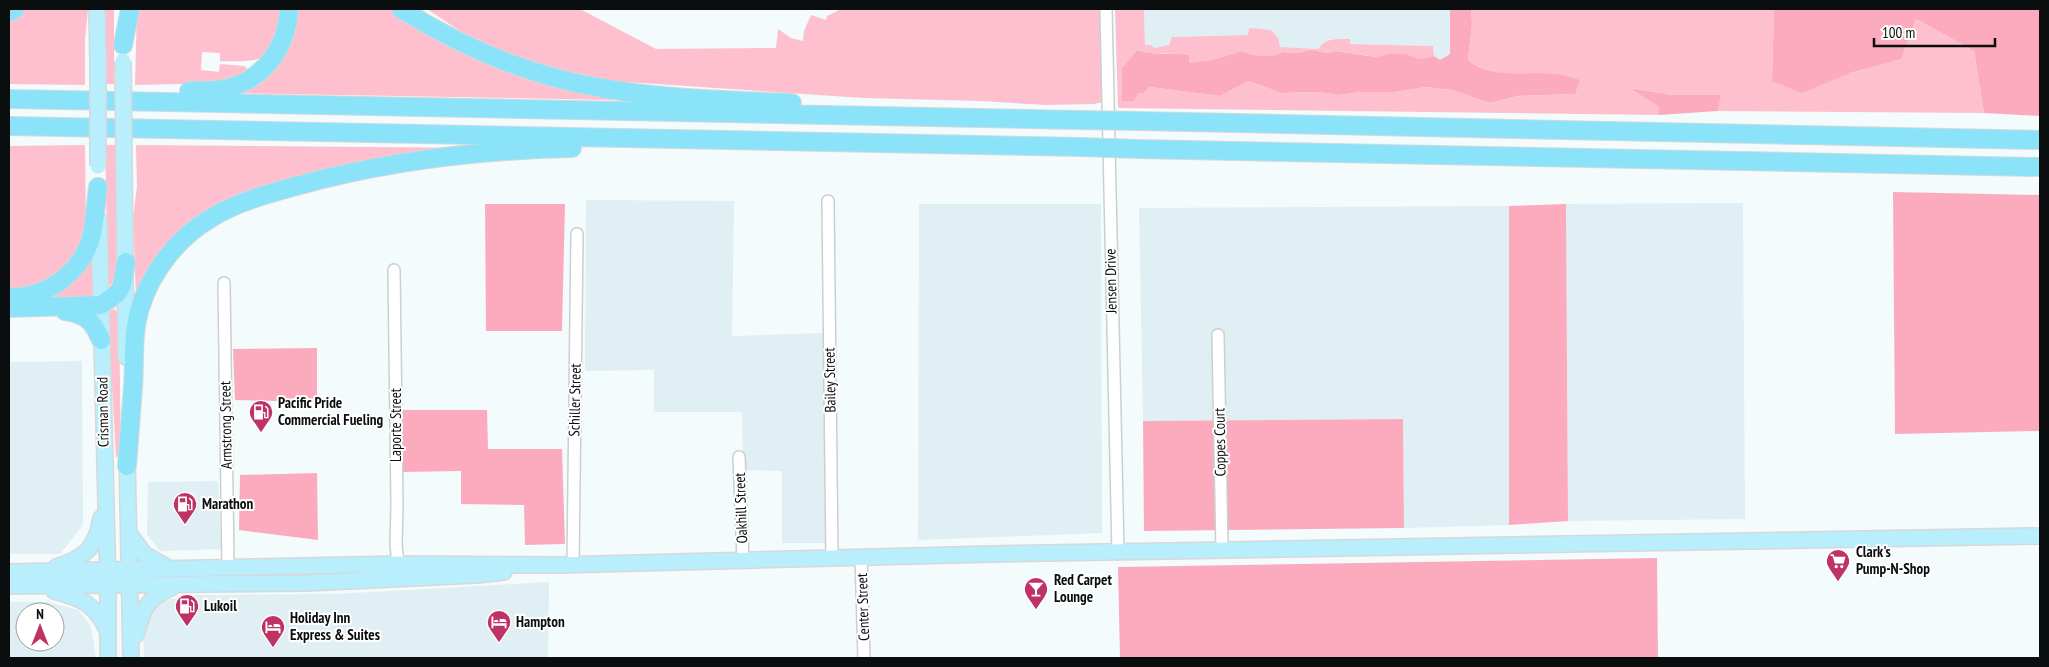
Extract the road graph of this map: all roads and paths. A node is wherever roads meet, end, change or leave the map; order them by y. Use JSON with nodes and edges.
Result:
{"nodes":[{"id":1,"x":15,"y":9,"type":"edge"},
{"id":2,"x":97,"y":9,"type":"edge"},
{"id":3,"x":122,"y":9,"type":"edge"},
{"id":4,"x":130,"y":9,"type":"edge"},
{"id":5,"x":288,"y":9,"type":"edge"},
{"id":6,"x":401,"y":9,"type":"edge"},
{"id":7,"x":1106,"y":9,"type":"edge"},
{"id":8,"x":9,"y":12,"type":"edge"},
{"id":9,"x":123,"y":53,"type":"junction"},
{"id":10,"x":9,"y":99,"type":"edge"},
{"id":11,"x":53,"y":100,"type":"junction"},
{"id":12,"x":1054,"y":120,"type":"junction"},
{"id":13,"x":9,"y":126,"type":"edge"},
{"id":14,"x":200,"y":130,"type":"junction"},
{"id":15,"x":9,"y":139,"type":"edge"},
{"id":16,"x":762,"y":140,"type":"junction"},
{"id":17,"x":2040,"y":140,"type":"edge"},
{"id":18,"x":2040,"y":166,"type":"edge"},
{"id":19,"x":98,"y":187,"type":"junction"},
{"id":20,"x":828,"y":201,"type":"dead end"},
{"id":21,"x":578,"y":234,"type":"dead end"},
{"id":22,"x":126,"y":262,"type":"junction"},
{"id":23,"x":394,"y":270,"type":"dead end"},
{"id":24,"x":224,"y":283,"type":"dead end"},
{"id":25,"x":9,"y":297,"type":"edge"},
{"id":26,"x":100,"y":306,"type":"junction"},
{"id":27,"x":9,"y":308,"type":"edge"},
{"id":28,"x":40,"y":308,"type":"junction"},
{"id":29,"x":1218,"y":335,"type":"dead end"},
{"id":30,"x":101,"y":340,"type":"junction"},
{"id":31,"x":739,"y":456,"type":"dead end"},
{"id":32,"x":127,"y":466,"type":"junction"},
{"id":33,"x":104,"y":500,"type":"junction"},
{"id":34,"x":129,"y":533,"type":"junction"},
{"id":35,"x":2040,"y":536,"type":"edge"},
{"id":36,"x":1222,"y":550,"type":"junction"},
{"id":37,"x":1118,"y":552,"type":"junction"},
{"id":38,"x":861,"y":557,"type":"junction"},
{"id":39,"x":832,"y":558,"type":"junction"},
{"id":40,"x":743,"y":560,"type":"junction"},
{"id":41,"x":566,"y":565,"type":"junction"},
{"id":42,"x":228,"y":567,"type":"junction"},
{"id":43,"x":171,"y":568,"type":"junction"},
{"id":44,"x":130,"y":569,"type":"junction"},
{"id":45,"x":107,"y":570,"type":"junction"},
{"id":46,"x":42,"y":571,"type":"junction"},
{"id":47,"x":399,"y":571,"type":"junction"},
{"id":48,"x":9,"y":572,"type":"edge"},
{"id":49,"x":180,"y":585,"type":"junction"},
{"id":50,"x":15,"y":586,"type":"edge"},
{"id":51,"x":108,"y":586,"type":"junction"},
{"id":52,"x":130,"y":586,"type":"junction"},
{"id":53,"x":108,"y":632,"type":"junction"},
{"id":54,"x":131,"y":656,"type":"edge"},
{"id":55,"x":108,"y":658,"type":"edge"},
{"id":56,"x":864,"y":658,"type":"edge"}],
"edges":[{"from":1,"to":8,"type":"highway"},
{"from":2,"to":19,"type":"main road","name":"Crisman Road","bridge":true},
{"from":3,"to":9,"type":"main road","name":"Crisman Road"},
{"from":4,"to":9,"type":"highway"},
{"from":5,"to":11,"type":"highway"},
{"from":6,"to":12,"type":"highway"},
{"from":7,"to":37,"type":"street","name":"Jensen Drive"},
{"from":9,"to":22,"type":"main road","name":"Crisman Road","bridge":true},
{"from":10,"to":11,"type":"highway"},
{"from":11,"to":12,"type":"highway"},
{"from":12,"to":17,"type":"highway","bridge":true},
{"from":13,"to":14,"type":"highway"},
{"from":14,"to":15,"type":"highway"},
{"from":14,"to":16,"type":"highway"},
{"from":16,"to":18,"type":"highway","bridge":true},
{"from":16,"to":32,"type":"highway"},
{"from":19,"to":25,"type":"highway"},
{"from":19,"to":26,"type":"main road","name":"Crisman Road"},
{"from":20,"to":39,"type":"street","name":"Bailey Street"},
{"from":21,"to":41,"type":"street","name":"Schiller Street"},
{"from":22,"to":26,"type":"highway"},
{"from":22,"to":32,"type":"main road","name":"Crisman Road"},
{"from":23,"to":47,"type":"street","name":"Laporte Street"},
{"from":24,"to":42,"type":"street","name":"Armstrong Street"},
{"from":26,"to":28,"type":"highway"},
{"from":26,"to":30,"type":"main road","name":"Crisman Road"},
{"from":27,"to":28,"type":"highway"},
{"from":28,"to":30,"type":"highway"},
{"from":29,"to":36,"type":"street","name":"Coppes Court"},
{"from":30,"to":33,"type":"main road","name":"Crisman Road"},
{"from":31,"to":40,"type":"street","name":"Oakhill Street"},
{"from":32,"to":34,"type":"main road","name":"Crisman Road"},
{"from":33,"to":45,"type":"main road","name":"Crisman Road"},
{"from":33,"to":46,"type":"main road"},
{"from":34,"to":43,"type":"main road"},
{"from":34,"to":44,"type":"main road","name":"Crisman Road"},
{"from":35,"to":36,"type":"main road"},
{"from":36,"to":37,"type":"main road"},
{"from":37,"to":38,"type":"main road"},
{"from":38,"to":39,"type":"main road"},
{"from":38,"to":56,"type":"street","name":"Center Street"},
{"from":39,"to":40,"type":"main road"},
{"from":40,"to":41,"type":"main road"},
{"from":41,"to":47,"type":"main road"},
{"from":42,"to":43,"type":"main road"},
{"from":42,"to":47,"type":"main road"},
{"from":43,"to":44,"type":"main road"},
{"from":44,"to":45,"type":"main road"},
{"from":44,"to":52,"type":"main road","name":"Crisman Road"},
{"from":45,"to":46,"type":"main road"},
{"from":45,"to":51,"type":"main road","name":"Crisman Road"},
{"from":46,"to":48,"type":"main road"},
{"from":47,"to":49,"type":"main road"},
{"from":49,"to":52,"type":"main road"},
{"from":49,"to":54,"type":"main road"},
{"from":50,"to":51,"type":"main road"},
{"from":50,"to":53,"type":"main road"},
{"from":51,"to":52,"type":"main road"},
{"from":51,"to":53,"type":"main road","name":"Crisman Road"},
{"from":52,"to":54,"type":"main road","name":"Crisman Road"},
{"from":53,"to":55,"type":"main road","name":"Crisman Road"}]}
